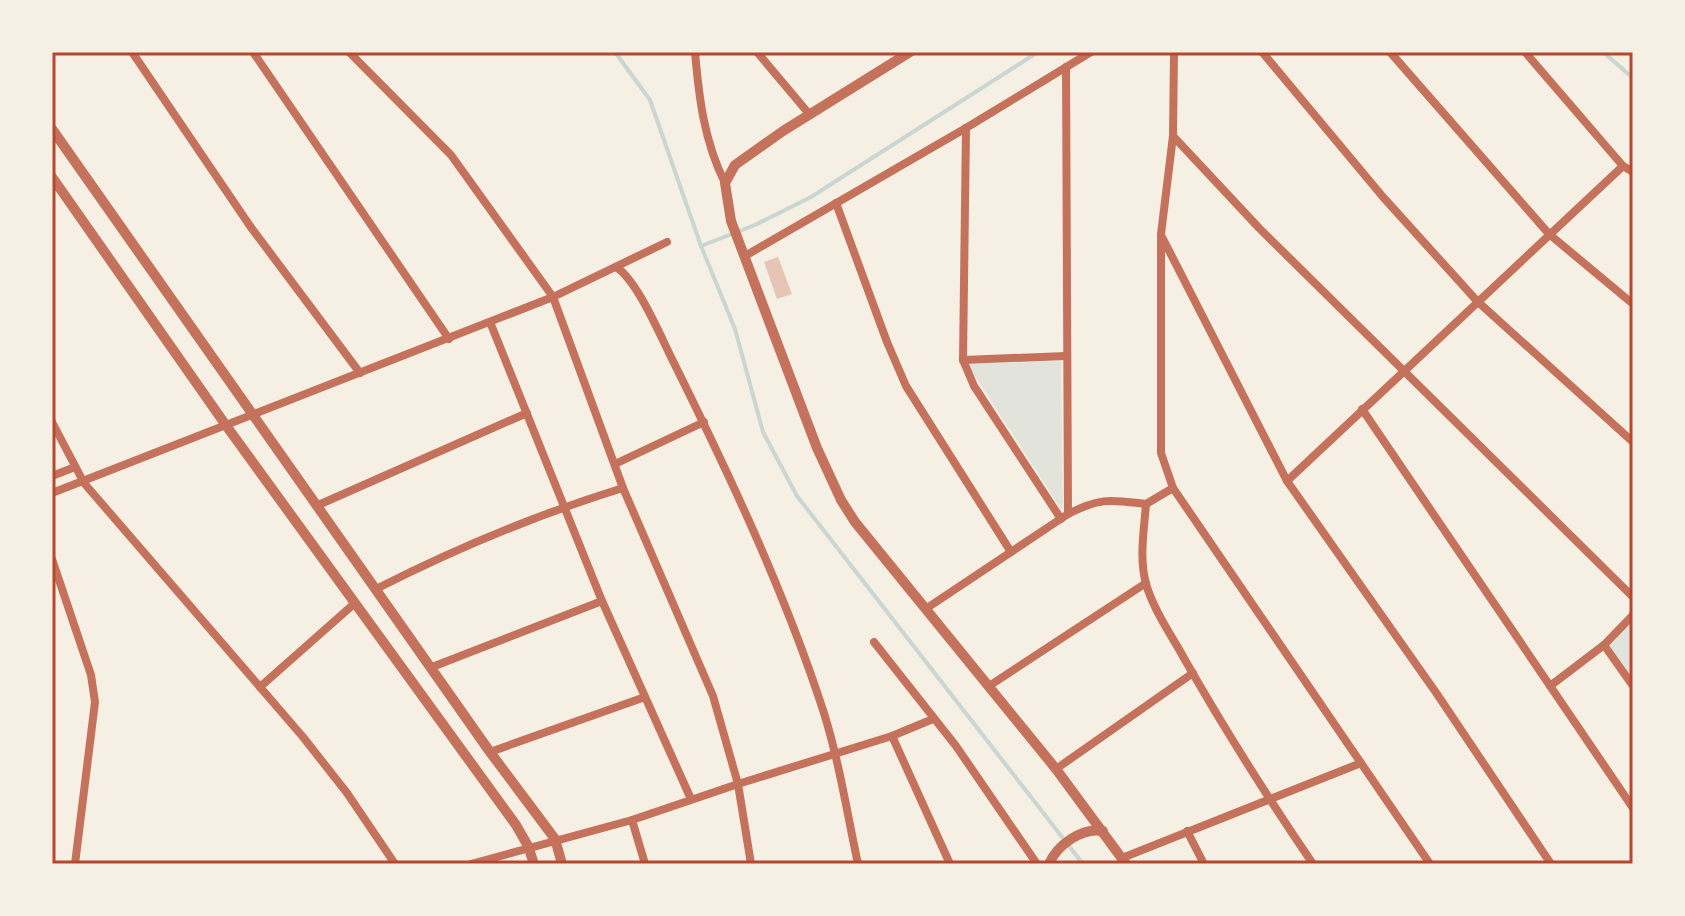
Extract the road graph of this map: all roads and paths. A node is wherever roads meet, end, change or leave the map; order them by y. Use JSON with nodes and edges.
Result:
{"nodes":[{"id":1,"x":132,"y":52,"type":"edge"},
{"id":2,"x":253,"y":52,"type":"edge"},
{"id":3,"x":349,"y":52,"type":"edge"},
{"id":4,"x":695,"y":52,"type":"edge"},
{"id":5,"x":757,"y":52,"type":"edge"},
{"id":6,"x":910,"y":52,"type":"edge"},
{"id":7,"x":1091,"y":52,"type":"edge"},
{"id":8,"x":1174,"y":52,"type":"edge"},
{"id":9,"x":1262,"y":52,"type":"edge"},
{"id":10,"x":1390,"y":52,"type":"edge"},
{"id":11,"x":1525,"y":52,"type":"edge"},
{"id":12,"x":893,"y":56,"type":"edge"},
{"id":13,"x":1066,"y":67,"type":"junction"},
{"id":14,"x":810,"y":115,"type":"junction"},
{"id":15,"x":966,"y":128,"type":"junction"},
{"id":16,"x":52,"y":129,"type":"edge"},
{"id":17,"x":1173,"y":136,"type":"junction"},
{"id":18,"x":1623,"y":166,"type":"junction"},
{"id":19,"x":1633,"y":172,"type":"edge"},
{"id":20,"x":52,"y":177,"type":"edge"},
{"id":21,"x":725,"y":183,"type":"junction"},
{"id":22,"x":836,"y":203,"type":"junction"},
{"id":23,"x":1161,"y":234,"type":"junction"},
{"id":24,"x":1549,"y":234,"type":"junction"},
{"id":25,"x":667,"y":242,"type":"dead end"},
{"id":26,"x":745,"y":256,"type":"junction"},
{"id":27,"x":616,"y":267,"type":"junction"},
{"id":28,"x":553,"y":297,"type":"junction"},
{"id":29,"x":1631,"y":299,"type":"edge"},
{"id":30,"x":1477,"y":301,"type":"junction"},
{"id":31,"x":490,"y":322,"type":"junction"},
{"id":32,"x":449,"y":339,"type":"junction"},
{"id":33,"x":1066,"y":356,"type":"junction"},
{"id":34,"x":963,"y":360,"type":"junction"},
{"id":35,"x":1403,"y":371,"type":"junction"},
{"id":36,"x":360,"y":373,"type":"junction"},
{"id":37,"x":1362,"y":409,"type":"junction"},
{"id":38,"x":527,"y":413,"type":"junction"},
{"id":39,"x":251,"y":415,"type":"junction"},
{"id":40,"x":52,"y":422,"type":"edge"},
{"id":41,"x":704,"y":422,"type":"junction"},
{"id":42,"x":225,"y":424,"type":"junction"},
{"id":43,"x":1633,"y":442,"type":"edge"},
{"id":44,"x":615,"y":464,"type":"junction"},
{"id":45,"x":75,"y":467,"type":"junction"},
{"id":46,"x":52,"y":476,"type":"edge"},
{"id":47,"x":1287,"y":481,"type":"junction"},
{"id":48,"x":84,"y":483,"type":"junction"},
{"id":49,"x":623,"y":488,"type":"junction"},
{"id":50,"x":1173,"y":488,"type":"junction"},
{"id":51,"x":52,"y":493,"type":"edge"},
{"id":52,"x":1146,"y":504,"type":"junction"},
{"id":53,"x":316,"y":506,"type":"junction"},
{"id":54,"x":563,"y":506,"type":"junction"},
{"id":55,"x":1065,"y":516,"type":"junction"},
{"id":56,"x":1011,"y":552,"type":"junction"},
{"id":57,"x":52,"y":559,"type":"edge"},
{"id":58,"x":1146,"y":583,"type":"junction"},
{"id":59,"x":376,"y":589,"type":"junction"},
{"id":60,"x":1633,"y":597,"type":"edge"},
{"id":61,"x":602,"y":601,"type":"junction"},
{"id":62,"x":355,"y":603,"type":"junction"},
{"id":63,"x":927,"y":608,"type":"junction"},
{"id":64,"x":1633,"y":615,"type":"edge"},
{"id":65,"x":874,"y":642,"type":"dead end"},
{"id":66,"x":1604,"y":645,"type":"junction"},
{"id":67,"x":432,"y":667,"type":"junction"},
{"id":68,"x":1193,"y":673,"type":"junction"},
{"id":69,"x":989,"y":686,"type":"junction"},
{"id":70,"x":1550,"y":686,"type":"junction"},
{"id":71,"x":1633,"y":686,"type":"edge"},
{"id":72,"x":260,"y":687,"type":"junction"},
{"id":73,"x":645,"y":697,"type":"junction"},
{"id":74,"x":933,"y":719,"type":"junction"},
{"id":75,"x":892,"y":736,"type":"junction"},
{"id":76,"x":490,"y":752,"type":"junction"},
{"id":77,"x":836,"y":755,"type":"junction"},
{"id":78,"x":1361,"y":763,"type":"junction"},
{"id":79,"x":1056,"y":769,"type":"junction"},
{"id":80,"x":738,"y":784,"type":"junction"},
{"id":81,"x":691,"y":799,"type":"junction"},
{"id":82,"x":1269,"y":799,"type":"junction"},
{"id":83,"x":1083,"y":804,"type":"junction"},
{"id":84,"x":1633,"y":808,"type":"edge"},
{"id":85,"x":632,"y":820,"type":"junction"},
{"id":86,"x":1103,"y":831,"type":"junction"},
{"id":87,"x":1187,"y":831,"type":"junction"},
{"id":88,"x":1078,"y":835,"type":"junction"},
{"id":89,"x":555,"y":839,"type":"junction"},
{"id":90,"x":528,"y":846,"type":"junction"},
{"id":91,"x":1124,"y":861,"type":"edge"},
{"id":92,"x":75,"y":864,"type":"edge"},
{"id":93,"x":395,"y":864,"type":"edge"},
{"id":94,"x":471,"y":864,"type":"edge"},
{"id":95,"x":534,"y":864,"type":"edge"},
{"id":96,"x":562,"y":864,"type":"edge"},
{"id":97,"x":645,"y":864,"type":"edge"},
{"id":98,"x":751,"y":864,"type":"edge"},
{"id":99,"x":858,"y":864,"type":"edge"},
{"id":100,"x":950,"y":864,"type":"edge"},
{"id":101,"x":1037,"y":864,"type":"edge"},
{"id":102,"x":1049,"y":864,"type":"edge"},
{"id":103,"x":1204,"y":864,"type":"edge"},
{"id":104,"x":1313,"y":864,"type":"edge"},
{"id":105,"x":1430,"y":864,"type":"edge"},
{"id":106,"x":1551,"y":864,"type":"edge"}],
"edges":[{"from":1,"to":36,"type":"street"},
{"from":2,"to":32,"type":"street"},
{"from":3,"to":28,"type":"street"},
{"from":4,"to":21,"type":"street"},
{"from":5,"to":14,"type":"street"},
{"from":6,"to":12,"type":"street"},
{"from":7,"to":13,"type":"street"},
{"from":8,"to":17,"type":"street"},
{"from":9,"to":30,"type":"street"},
{"from":10,"to":24,"type":"street"},
{"from":11,"to":18,"type":"street"},
{"from":12,"to":14,"type":"street"},
{"from":13,"to":15,"type":"street"},
{"from":13,"to":33,"type":"street"},
{"from":14,"to":21,"type":"street"},
{"from":15,"to":22,"type":"street"},
{"from":15,"to":34,"type":"street"},
{"from":16,"to":39,"type":"street"},
{"from":17,"to":23,"type":"street"},
{"from":17,"to":35,"type":"street"},
{"from":18,"to":19,"type":"street"},
{"from":18,"to":24,"type":"street"},
{"from":20,"to":42,"type":"street"},
{"from":21,"to":26,"type":"street"},
{"from":22,"to":26,"type":"street"},
{"from":22,"to":56,"type":"street"},
{"from":23,"to":47,"type":"street"},
{"from":23,"to":50,"type":"street"},
{"from":24,"to":29,"type":"street"},
{"from":24,"to":30,"type":"street"},
{"from":25,"to":27,"type":"street"},
{"from":26,"to":63,"type":"street"},
{"from":27,"to":28,"type":"street"},
{"from":27,"to":41,"type":"street"},
{"from":28,"to":31,"type":"street"},
{"from":28,"to":44,"type":"street"},
{"from":30,"to":35,"type":"street"},
{"from":30,"to":43,"type":"street"},
{"from":31,"to":32,"type":"street"},
{"from":31,"to":38,"type":"street"},
{"from":32,"to":36,"type":"street"},
{"from":33,"to":34,"type":"street"},
{"from":33,"to":55,"type":"street"},
{"from":34,"to":55,"type":"street"},
{"from":35,"to":37,"type":"street"},
{"from":35,"to":60,"type":"street"},
{"from":36,"to":39,"type":"street"},
{"from":37,"to":47,"type":"street"},
{"from":37,"to":70,"type":"street"},
{"from":38,"to":53,"type":"street"},
{"from":38,"to":54,"type":"street"},
{"from":39,"to":42,"type":"street"},
{"from":39,"to":53,"type":"street"},
{"from":40,"to":45,"type":"street"},
{"from":41,"to":44,"type":"street"},
{"from":41,"to":77,"type":"street"},
{"from":42,"to":48,"type":"street"},
{"from":42,"to":62,"type":"street"},
{"from":44,"to":49,"type":"street"},
{"from":45,"to":46,"type":"street"},
{"from":45,"to":48,"type":"street"},
{"from":47,"to":106,"type":"street"},
{"from":48,"to":51,"type":"street"},
{"from":48,"to":72,"type":"street"},
{"from":49,"to":54,"type":"street"},
{"from":49,"to":80,"type":"street"},
{"from":50,"to":52,"type":"street"},
{"from":50,"to":78,"type":"street"},
{"from":52,"to":55,"type":"street"},
{"from":52,"to":58,"type":"street"},
{"from":53,"to":59,"type":"street"},
{"from":54,"to":59,"type":"street"},
{"from":54,"to":61,"type":"street"},
{"from":55,"to":56,"type":"street"},
{"from":56,"to":63,"type":"street"},
{"from":57,"to":92,"type":"street"},
{"from":58,"to":68,"type":"street"},
{"from":58,"to":69,"type":"street"},
{"from":59,"to":67,"type":"street"},
{"from":61,"to":67,"type":"street"},
{"from":61,"to":73,"type":"street"},
{"from":62,"to":72,"type":"street"},
{"from":62,"to":90,"type":"street"},
{"from":63,"to":69,"type":"street"},
{"from":64,"to":66,"type":"street"},
{"from":65,"to":74,"type":"street"},
{"from":66,"to":70,"type":"street"},
{"from":66,"to":71,"type":"street"},
{"from":67,"to":76,"type":"street"},
{"from":68,"to":79,"type":"street"},
{"from":68,"to":82,"type":"street"},
{"from":69,"to":79,"type":"street"},
{"from":70,"to":84,"type":"street"},
{"from":72,"to":93,"type":"street"},
{"from":73,"to":76,"type":"street"},
{"from":73,"to":81,"type":"street"},
{"from":74,"to":75,"type":"street"},
{"from":74,"to":101,"type":"street"},
{"from":75,"to":77,"type":"street"},
{"from":75,"to":100,"type":"street"},
{"from":76,"to":89,"type":"street"},
{"from":77,"to":80,"type":"street"},
{"from":77,"to":99,"type":"street"},
{"from":78,"to":82,"type":"street"},
{"from":78,"to":105,"type":"street"},
{"from":79,"to":83,"type":"street"},
{"from":80,"to":81,"type":"street"},
{"from":80,"to":98,"type":"street"},
{"from":81,"to":85,"type":"street"},
{"from":82,"to":87,"type":"street"},
{"from":82,"to":104,"type":"street"},
{"from":83,"to":86,"type":"street"},
{"from":83,"to":88,"type":"street"},
{"from":85,"to":89,"type":"street"},
{"from":85,"to":97,"type":"street"},
{"from":86,"to":88,"type":"street"},
{"from":86,"to":91,"type":"street"},
{"from":87,"to":91,"type":"street"},
{"from":87,"to":103,"type":"street"},
{"from":88,"to":102,"type":"street"},
{"from":89,"to":90,"type":"street"},
{"from":89,"to":96,"type":"street"},
{"from":90,"to":94,"type":"street"},
{"from":90,"to":95,"type":"street"}]}
